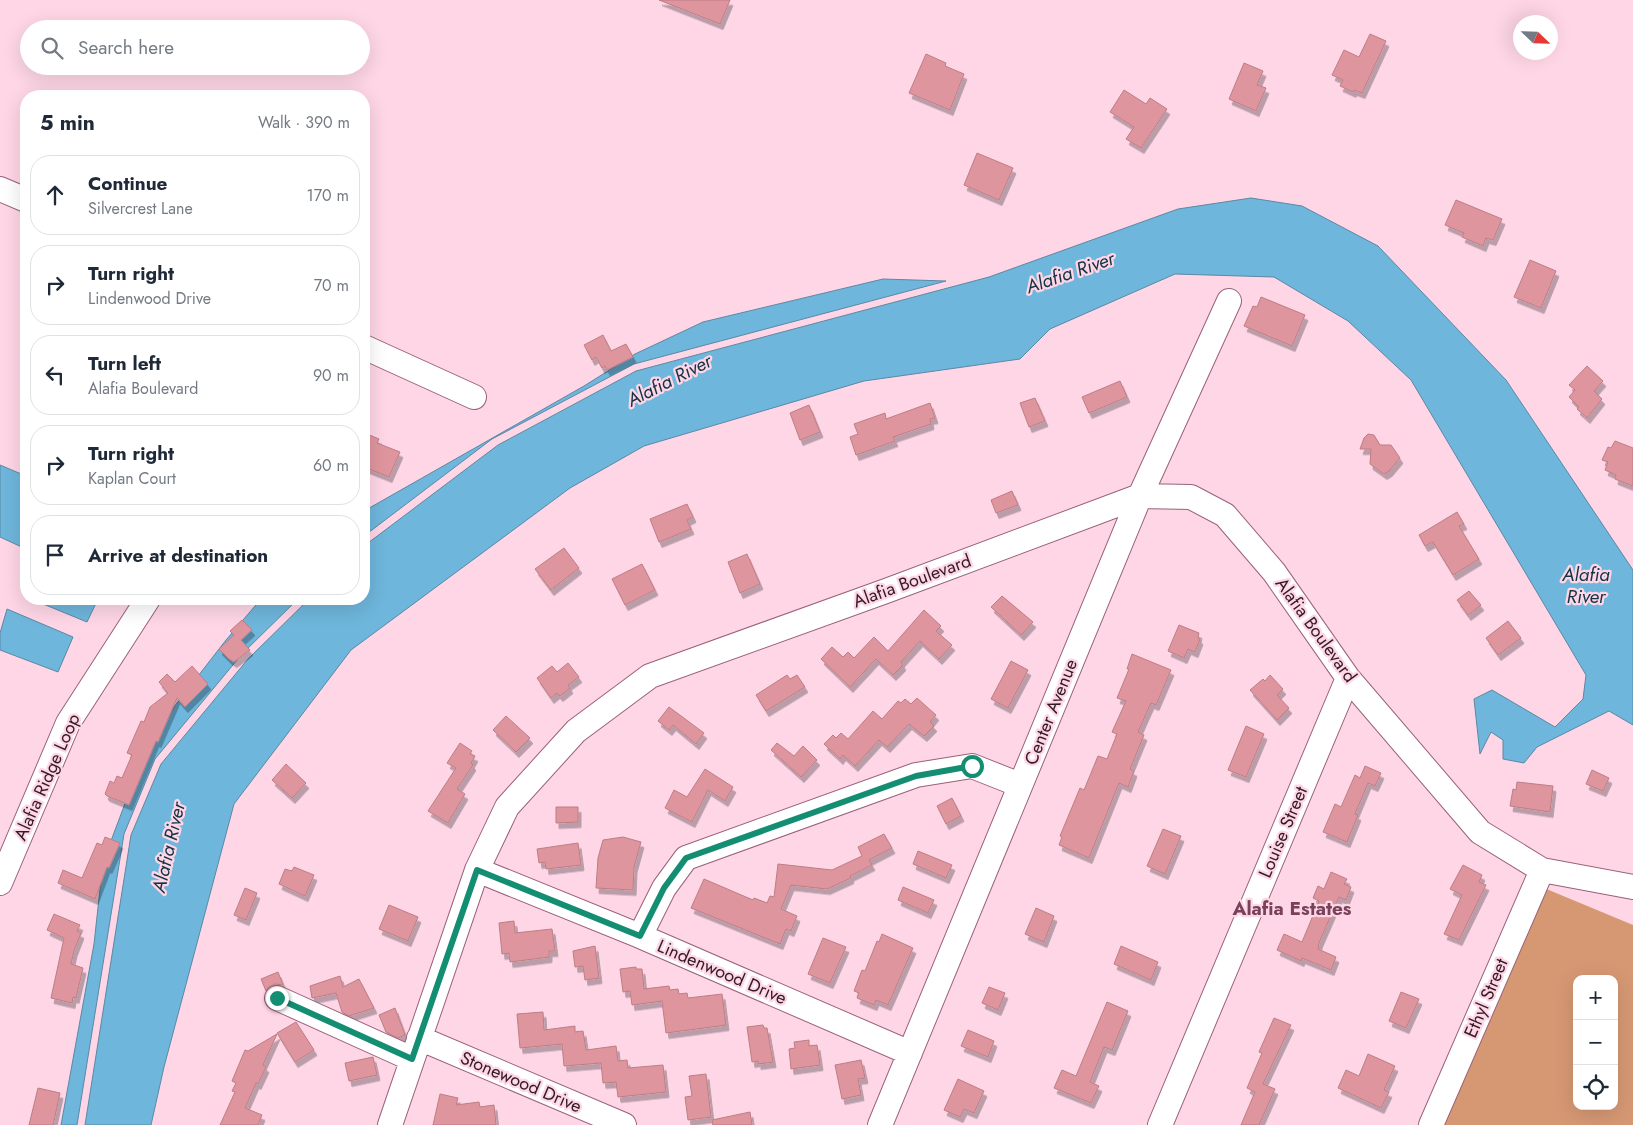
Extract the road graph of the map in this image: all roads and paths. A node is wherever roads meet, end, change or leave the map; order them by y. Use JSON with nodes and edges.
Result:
{"nodes":[{"id":1,"x":0,"y":189,"type":"edge"},
{"id":2,"x":20,"y":197,"type":"edge"},
{"id":3,"x":1229,"y":301,"type":"dead end"},
{"id":4,"x":370,"y":350,"type":"edge"},
{"id":5,"x":474,"y":397,"type":"dead end"},
{"id":6,"x":1140,"y":496,"type":"junction"},
{"id":7,"x":144,"y":605,"type":"edge"},
{"id":8,"x":1348,"y":678,"type":"junction"},
{"id":9,"x":1020,"y":785,"type":"junction"},
{"id":10,"x":477,"y":870,"type":"junction"},
{"id":11,"x":1542,"y":870,"type":"junction"},
{"id":12,"x":0,"y":883,"type":"edge"},
{"id":13,"x":1633,"y":887,"type":"edge"},
{"id":14,"x":640,"y":936,"type":"junction"},
{"id":15,"x":277,"y":998,"type":"dead end"},
{"id":16,"x":415,"y":1048,"type":"junction"},
{"id":17,"x":910,"y":1053,"type":"junction"},
{"id":18,"x":390,"y":1125,"type":"edge"},
{"id":19,"x":624,"y":1125,"type":"edge"},
{"id":20,"x":880,"y":1125,"type":"edge"},
{"id":21,"x":1160,"y":1125,"type":"edge"},
{"id":22,"x":1431,"y":1125,"type":"edge"}],
"edges":[{"from":1,"to":2,"type":"street"},
{"from":3,"to":6,"type":"street","name":"Center Avenue"},
{"from":4,"to":5,"type":"street"},
{"from":6,"to":8,"type":"street","name":"Alafia Boulevard"},
{"from":6,"to":9,"type":"street","name":"Center Avenue"},
{"from":6,"to":10,"type":"street","name":"Alafia Boulevard"},
{"from":7,"to":12,"type":"street","name":"Alafia Ridge Loop"},
{"from":8,"to":11,"type":"street","name":"Alafia Boulevard"},
{"from":8,"to":21,"type":"street","name":"Louise Street"},
{"from":9,"to":14,"type":"street"},
{"from":9,"to":17,"type":"street","name":"Center Avenue"},
{"from":10,"to":14,"type":"street","name":"Lindenwood Drive"},
{"from":10,"to":16,"type":"street","name":"Alafia Boulevard"},
{"from":11,"to":13,"type":"street"},
{"from":11,"to":22,"type":"street","name":"Ethyl Street"},
{"from":14,"to":17,"type":"street","name":"Lindenwood Drive"},
{"from":15,"to":16,"type":"street","name":"Stonewood Drive"},
{"from":16,"to":18,"type":"street","name":"Alafia Boulevard"},
{"from":16,"to":19,"type":"street","name":"Stonewood Drive"},
{"from":17,"to":20,"type":"street","name":"Center Avenue"}]}
